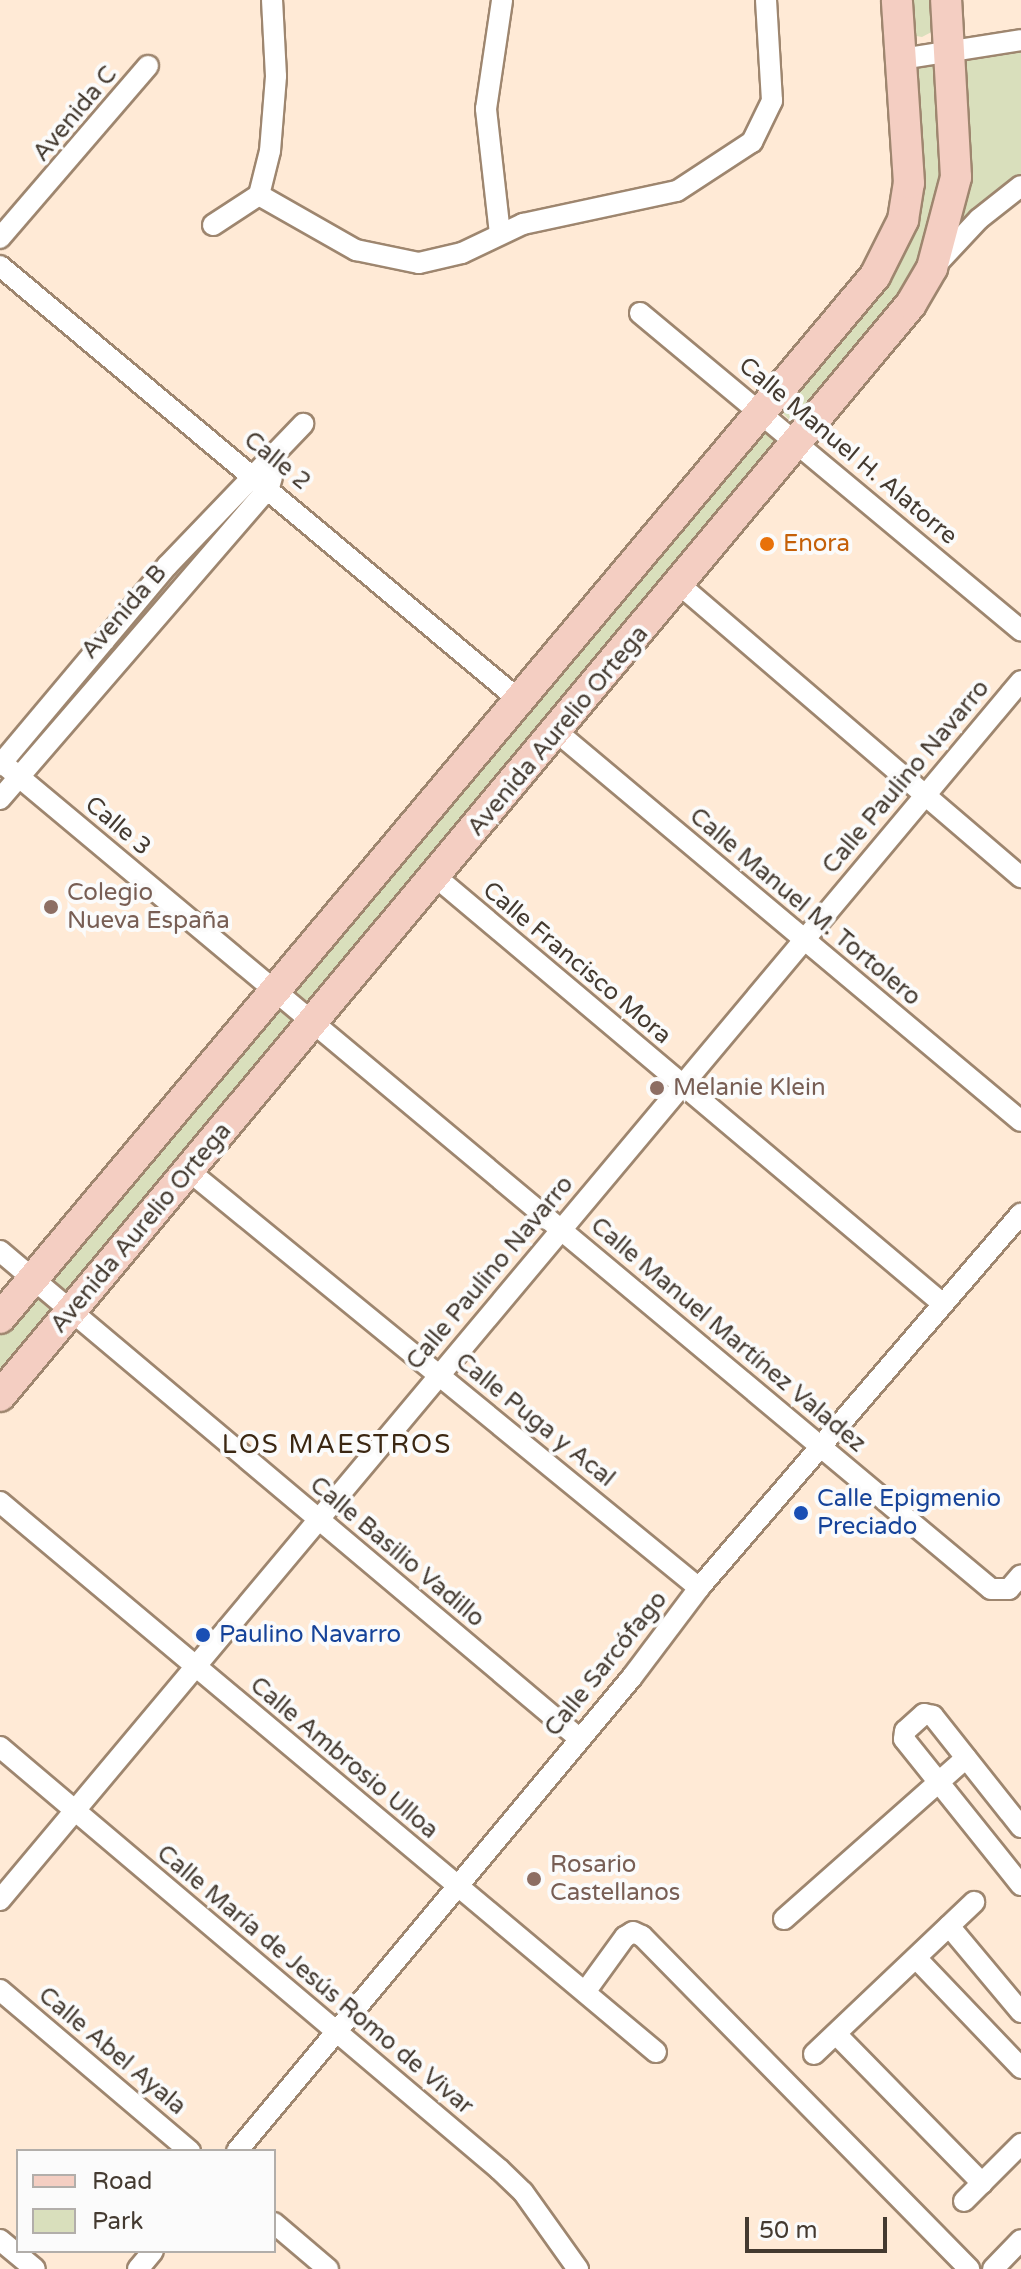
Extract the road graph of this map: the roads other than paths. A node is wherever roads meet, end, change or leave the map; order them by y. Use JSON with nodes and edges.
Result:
{"nodes":[{"id":1,"x":272,"y":0,"type":"edge"},
{"id":2,"x":502,"y":0,"type":"edge"},
{"id":3,"x":766,"y":0,"type":"edge"},
{"id":4,"x":897,"y":0,"type":"edge"},
{"id":5,"x":946,"y":0,"type":"edge"},
{"id":6,"x":1021,"y":40,"type":"edge"},
{"id":7,"x":951,"y":53,"type":"junction"},
{"id":8,"x":901,"y":59,"type":"junction"},
{"id":9,"x":148,"y":66,"type":"dead end"},
{"id":10,"x":1019,"y":191,"type":"edge"},
{"id":11,"x":259,"y":195,"type":"junction"},
{"id":12,"x":213,"y":225,"type":"dead end"},
{"id":13,"x":5,"y":234,"type":"edge"},
{"id":14,"x":500,"y":234,"type":"junction"},
{"id":15,"x":932,"y":268,"type":"junction"},
{"id":16,"x":1,"y":271,"type":"edge"},
{"id":17,"x":640,"y":313,"type":"dead end"},
{"id":18,"x":762,"y":410,"type":"junction"},
{"id":19,"x":303,"y":424,"type":"dead end"},
{"id":20,"x":800,"y":442,"type":"junction"},
{"id":21,"x":261,"y":481,"type":"junction"},
{"id":22,"x":680,"y":585,"type":"junction"},
{"id":23,"x":1021,"y":631,"type":"edge"},
{"id":24,"x":1021,"y":681,"type":"edge"},
{"id":25,"x":519,"y":700,"type":"junction"},
{"id":26,"x":557,"y":732,"type":"junction"},
{"id":27,"x":1,"y":763,"type":"edge"},
{"id":28,"x":18,"y":776,"type":"junction"},
{"id":29,"x":925,"y":796,"type":"junction"},
{"id":30,"x":0,"y":799,"type":"edge"},
{"id":31,"x":436,"y":877,"type":"junction"},
{"id":32,"x":1021,"y":877,"type":"edge"},
{"id":33,"x":804,"y":940,"type":"junction"},
{"id":34,"x":275,"y":990,"type":"junction"},
{"id":35,"x":313,"y":1023,"type":"junction"},
{"id":36,"x":682,"y":1085,"type":"junction"},
{"id":37,"x":1021,"y":1121,"type":"edge"},
{"id":38,"x":189,"y":1171,"type":"junction"},
{"id":39,"x":1021,"y":1214,"type":"edge"},
{"id":40,"x":560,"y":1230,"type":"junction"},
{"id":41,"x":0,"y":1251,"type":"edge"},
{"id":42,"x":33,"y":1279,"type":"junction"},
{"id":43,"x":943,"y":1304,"type":"junction"},
{"id":44,"x":72,"y":1311,"type":"junction"},
{"id":45,"x":0,"y":1318,"type":"edge"},
{"id":46,"x":439,"y":1375,"type":"junction"},
{"id":47,"x":0,"y":1396,"type":"edge"},
{"id":48,"x":824,"y":1447,"type":"junction"},
{"id":49,"x":0,"y":1502,"type":"edge"},
{"id":50,"x":318,"y":1519,"type":"junction"},
{"id":51,"x":1021,"y":1575,"type":"edge"},
{"id":52,"x":699,"y":1588,"type":"junction"},
{"id":53,"x":195,"y":1667,"type":"junction"},
{"id":54,"x":580,"y":1739,"type":"junction"},
{"id":55,"x":0,"y":1747,"type":"edge"},
{"id":56,"x":966,"y":1758,"type":"junction"},
{"id":57,"x":940,"y":1781,"type":"junction"},
{"id":58,"x":75,"y":1811,"type":"junction"},
{"id":59,"x":1021,"y":1827,"type":"edge"},
{"id":60,"x":1021,"y":1885,"type":"edge"},
{"id":61,"x":457,"y":1887,"type":"junction"},
{"id":62,"x":0,"y":1900,"type":"edge"},
{"id":63,"x":974,"y":1902,"type":"dead end"},
{"id":64,"x":784,"y":1919,"type":"dead end"},
{"id":65,"x":949,"y":1926,"type":"junction"},
{"id":66,"x":916,"y":1958,"type":"junction"},
{"id":67,"x":0,"y":1990,"type":"edge"},
{"id":68,"x":585,"y":1992,"type":"junction"},
{"id":69,"x":1019,"y":2005,"type":"edge"},
{"id":70,"x":336,"y":2032,"type":"junction"},
{"id":71,"x":836,"y":2034,"type":"junction"},
{"id":72,"x":656,"y":2052,"type":"dead end"},
{"id":73,"x":814,"y":2054,"type":"dead end"},
{"id":74,"x":1021,"y":2068,"type":"edge"},
{"id":75,"x":1021,"y":2144,"type":"edge"},
{"id":76,"x":188,"y":2149,"type":"edge"},
{"id":77,"x":239,"y":2149,"type":"edge"},
{"id":78,"x":982,"y":2183,"type":"junction"},
{"id":79,"x":964,"y":2201,"type":"dead end"},
{"id":80,"x":276,"y":2225,"type":"edge"},
{"id":81,"x":0,"y":2240,"type":"edge"},
{"id":82,"x":1021,"y":2240,"type":"edge"},
{"id":83,"x":151,"y":2253,"type":"edge"},
{"id":84,"x":35,"y":2269,"type":"edge"},
{"id":85,"x":138,"y":2269,"type":"edge"},
{"id":86,"x":328,"y":2269,"type":"edge"},
{"id":87,"x":578,"y":2269,"type":"edge"},
{"id":88,"x":969,"y":2269,"type":"edge"},
{"id":89,"x":993,"y":2269,"type":"edge"}],
"edges":[{"from":1,"to":11,"type":"street"},
{"from":2,"to":14,"type":"street"},
{"from":3,"to":14,"type":"street"},
{"from":4,"to":8,"type":"main road","name":"Avenida Aurelio Ortega"},
{"from":5,"to":7,"type":"main road","name":"Avenida Aurelio Ortega"},
{"from":6,"to":7,"type":"street"},
{"from":7,"to":8,"type":"street"},
{"from":7,"to":15,"type":"main road","name":"Avenida Aurelio Ortega"},
{"from":8,"to":18,"type":"main road","name":"Avenida Aurelio Ortega"},
{"from":9,"to":13,"type":"street","name":"Avenida C"},
{"from":10,"to":15,"type":"street"},
{"from":11,"to":12,"type":"street"},
{"from":11,"to":14,"type":"street"},
{"from":13,"to":16,"type":"street","name":"Avenida C"},
{"from":15,"to":20,"type":"main road","name":"Avenida Aurelio Ortega"},
{"from":16,"to":21,"type":"street","name":"Calle 2"},
{"from":17,"to":18,"type":"street","name":"Calle Manuel H. Alatorre"},
{"from":18,"to":20,"type":"street","name":"Calle Manuel H. Alatorre"},
{"from":18,"to":25,"type":"main road","name":"Avenida Aurelio Ortega"},
{"from":19,"to":21,"type":"street","name":"Avenida B"},
{"from":20,"to":22,"type":"main road","name":"Avenida Aurelio Ortega"},
{"from":20,"to":23,"type":"street","name":"Calle Manuel H. Alatorre"},
{"from":21,"to":25,"type":"street","name":"Calle 2"},
{"from":21,"to":27,"type":"street","name":"Avenida B"},
{"from":21,"to":28,"type":"street","name":"Avenida B"},
{"from":22,"to":26,"type":"main road","name":"Avenida Aurelio Ortega"},
{"from":22,"to":29,"type":"street"},
{"from":24,"to":29,"type":"street","name":"Calle Paulino Navarro"},
{"from":25,"to":34,"type":"main road","name":"Avenida Aurelio Ortega"},
{"from":26,"to":31,"type":"main road","name":"Avenida Aurelio Ortega"},
{"from":26,"to":33,"type":"street","name":"Calle Manuel M. Tortolero"},
{"from":27,"to":28,"type":"street","name":"Calle 3"},
{"from":28,"to":30,"type":"street","name":"Avenida B"},
{"from":28,"to":34,"type":"street","name":"Calle 3"},
{"from":29,"to":32,"type":"street"},
{"from":29,"to":33,"type":"street","name":"Calle Paulino Navarro"},
{"from":31,"to":35,"type":"main road","name":"Avenida Aurelio Ortega"},
{"from":31,"to":36,"type":"street","name":"Calle Francisco Mora"},
{"from":33,"to":36,"type":"street","name":"Calle Paulino Navarro"},
{"from":33,"to":37,"type":"street","name":"Calle Manuel M. Tortolero"},
{"from":34,"to":35,"type":"street","name":"Calle 3"},
{"from":34,"to":42,"type":"main road","name":"Avenida Aurelio Ortega"},
{"from":35,"to":38,"type":"main road","name":"Avenida Aurelio Ortega"},
{"from":35,"to":40,"type":"street","name":"Calle Manuel Martínez Valadez"},
{"from":36,"to":40,"type":"street","name":"Calle Paulino Navarro"},
{"from":36,"to":43,"type":"street","name":"Calle Francisco Mora"},
{"from":38,"to":44,"type":"main road","name":"Avenida Aurelio Ortega"},
{"from":38,"to":46,"type":"street","name":"Calle Puga y Acal"},
{"from":39,"to":43,"type":"street","name":"Calle Sarcófago"},
{"from":40,"to":46,"type":"street","name":"Calle Paulino Navarro"},
{"from":40,"to":48,"type":"street","name":"Calle Manuel Martínez Valadez"},
{"from":41,"to":42,"type":"street","name":"Calle Basilio Vadillo"},
{"from":42,"to":44,"type":"street","name":"Calle Basilio Vadillo"},
{"from":42,"to":45,"type":"main road","name":"Avenida Aurelio Ortega"},
{"from":43,"to":48,"type":"street","name":"Calle Sarcófago"},
{"from":44,"to":47,"type":"main road","name":"Avenida Aurelio Ortega"},
{"from":44,"to":50,"type":"street","name":"Calle Basilio Vadillo"},
{"from":46,"to":50,"type":"street","name":"Calle Paulino Navarro"},
{"from":46,"to":52,"type":"street","name":"Calle Puga y Acal"},
{"from":48,"to":51,"type":"street","name":"Calle Manuel Martínez Valadez"},
{"from":48,"to":52,"type":"street","name":"Calle Sarcófago"},
{"from":49,"to":53,"type":"street","name":"Calle Ambrosio Ulloa"},
{"from":50,"to":53,"type":"street","name":"Calle Paulino Navarro"},
{"from":50,"to":54,"type":"street","name":"Calle Basilio Vadillo"},
{"from":52,"to":54,"type":"street","name":"Calle Sarcófago"},
{"from":53,"to":58,"type":"street","name":"Calle Paulino Navarro"},
{"from":53,"to":61,"type":"street","name":"Calle Ambrosio Ulloa"},
{"from":54,"to":61,"type":"street","name":"Calle Sarcófago"},
{"from":55,"to":58,"type":"street","name":"Calle María de Jesús Romo de Vivar"},
{"from":56,"to":57,"type":"street"},
{"from":56,"to":57,"type":"street"},
{"from":56,"to":59,"type":"street"},
{"from":57,"to":60,"type":"street"},
{"from":57,"to":64,"type":"street"},
{"from":58,"to":62,"type":"street","name":"Calle Paulino Navarro"},
{"from":58,"to":70,"type":"street","name":"Calle María de Jesús Romo de Vivar"},
{"from":61,"to":68,"type":"street","name":"Calle Ambrosio Ulloa"},
{"from":61,"to":70,"type":"street","name":"Calle Sarcófago"},
{"from":63,"to":65,"type":"street"},
{"from":65,"to":66,"type":"street"},
{"from":65,"to":69,"type":"street"},
{"from":66,"to":71,"type":"street"},
{"from":66,"to":74,"type":"street"},
{"from":67,"to":76,"type":"street","name":"Calle Abel Ayala"},
{"from":68,"to":72,"type":"street","name":"Calle Ambrosio Ulloa"},
{"from":68,"to":88,"type":"street"},
{"from":70,"to":77,"type":"street","name":"Calle Sarcófago"},
{"from":70,"to":87,"type":"street","name":"Calle María de Jesús Romo de Vivar"},
{"from":71,"to":73,"type":"street"},
{"from":71,"to":78,"type":"street"},
{"from":75,"to":78,"type":"street"},
{"from":78,"to":79,"type":"street"},
{"from":80,"to":86,"type":"street"},
{"from":81,"to":84,"type":"street"},
{"from":82,"to":89,"type":"street"},
{"from":83,"to":85,"type":"street"}]}
